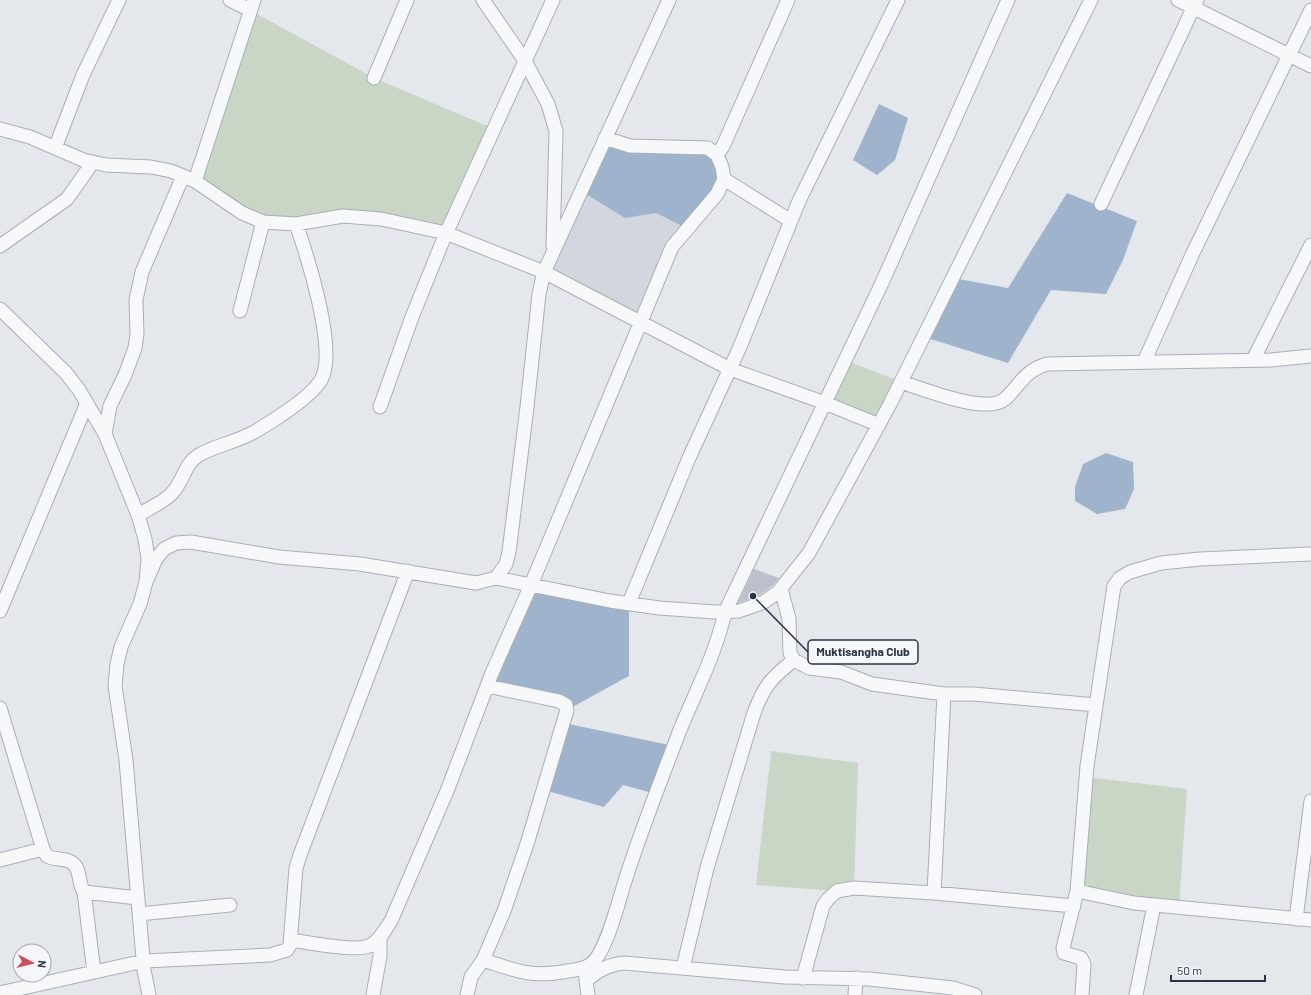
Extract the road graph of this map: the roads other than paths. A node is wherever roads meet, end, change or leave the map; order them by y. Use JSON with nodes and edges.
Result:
{"nodes":[{"id":1,"x":119,"y":0,"type":"edge"},
{"id":2,"x":230,"y":0,"type":"edge"},
{"id":3,"x":407,"y":0,"type":"edge"},
{"id":4,"x":483,"y":0,"type":"edge"},
{"id":5,"x":553,"y":0,"type":"edge"},
{"id":6,"x":669,"y":0,"type":"edge"},
{"id":7,"x":788,"y":0,"type":"edge"},
{"id":8,"x":898,"y":0,"type":"edge"},
{"id":9,"x":1008,"y":0,"type":"edge"},
{"id":10,"x":1091,"y":0,"type":"edge"},
{"id":11,"x":1178,"y":0,"type":"edge"},
{"id":12,"x":1195,"y":4,"type":"edge"},
{"id":13,"x":252,"y":5,"type":"edge"},
{"id":14,"x":1311,"y":10,"type":"edge"},
{"id":15,"x":1289,"y":56,"type":"junction"},
{"id":16,"x":525,"y":61,"type":"junction"},
{"id":17,"x":1311,"y":66,"type":"edge"},
{"id":18,"x":374,"y":78,"type":"dead end"},
{"id":19,"x":0,"y":129,"type":"edge"},
{"id":20,"x":605,"y":138,"type":"junction"},
{"id":21,"x":55,"y":148,"type":"junction"},
{"id":22,"x":717,"y":155,"type":"junction"},
{"id":23,"x":93,"y":162,"type":"junction"},
{"id":24,"x":183,"y":176,"type":"junction"},
{"id":25,"x":724,"y":179,"type":"junction"},
{"id":26,"x":196,"y":181,"type":"junction"},
{"id":27,"x":1101,"y":204,"type":"dead end"},
{"id":28,"x":791,"y":221,"type":"junction"},
{"id":29,"x":263,"y":222,"type":"junction"},
{"id":30,"x":296,"y":224,"type":"junction"},
{"id":31,"x":446,"y":234,"type":"junction"},
{"id":32,"x":1311,"y":245,"type":"edge"},
{"id":33,"x":0,"y":246,"type":"edge"},
{"id":34,"x":552,"y":254,"type":"junction"},
{"id":35,"x":544,"y":272,"type":"junction"},
{"id":36,"x":0,"y":309,"type":"edge"},
{"id":37,"x":240,"y":311,"type":"dead end"},
{"id":38,"x":640,"y":321,"type":"junction"},
{"id":39,"x":1311,"y":356,"type":"edge"},
{"id":40,"x":1253,"y":360,"type":"junction"},
{"id":41,"x":1144,"y":362,"type":"junction"},
{"id":42,"x":730,"y":369,"type":"junction"},
{"id":43,"x":901,"y":382,"type":"junction"},
{"id":44,"x":825,"y":402,"type":"junction"},
{"id":45,"x":87,"y":403,"type":"junction"},
{"id":46,"x":380,"y":407,"type":"dead end"},
{"id":47,"x":879,"y":425,"type":"junction"},
{"id":48,"x":105,"y":434,"type":"junction"},
{"id":49,"x":138,"y":515,"type":"junction"},
{"id":50,"x":1311,"y":554,"type":"edge"},
{"id":51,"x":408,"y":571,"type":"junction"},
{"id":52,"x":496,"y":578,"type":"junction"},
{"id":53,"x":146,"y":582,"type":"junction"},
{"id":54,"x":531,"y":585,"type":"junction"},
{"id":55,"x":781,"y":589,"type":"junction"},
{"id":56,"x":1,"y":604,"type":"edge"},
{"id":57,"x":629,"y":604,"type":"junction"},
{"id":58,"x":725,"y":612,"type":"junction"},
{"id":59,"x":794,"y":660,"type":"junction"},
{"id":60,"x":487,"y":686,"type":"junction"},
{"id":61,"x":944,"y":694,"type":"junction"},
{"id":62,"x":1096,"y":705,"type":"junction"},
{"id":63,"x":0,"y":708,"type":"edge"},
{"id":64,"x":1311,"y":801,"type":"edge"},
{"id":65,"x":43,"y":849,"type":"junction"},
{"id":66,"x":0,"y":860,"type":"edge"},
{"id":67,"x":1077,"y":891,"type":"junction"},
{"id":68,"x":84,"y":892,"type":"junction"},
{"id":69,"x":934,"y":893,"type":"junction"},
{"id":70,"x":138,"y":898,"type":"junction"},
{"id":71,"x":230,"y":905,"type":"dead end"},
{"id":72,"x":1154,"y":905,"type":"junction"},
{"id":73,"x":1074,"y":906,"type":"junction"},
{"id":74,"x":139,"y":914,"type":"junction"},
{"id":75,"x":1296,"y":919,"type":"junction"},
{"id":76,"x":1311,"y":920,"type":"edge"},
{"id":77,"x":380,"y":938,"type":"junction"},
{"id":78,"x":291,"y":940,"type":"junction"},
{"id":79,"x":483,"y":960,"type":"junction"},
{"id":80,"x":144,"y":961,"type":"junction"},
{"id":81,"x":683,"y":968,"type":"junction"},
{"id":82,"x":94,"y":972,"type":"junction"},
{"id":83,"x":585,"y":975,"type":"junction"},
{"id":84,"x":803,"y":978,"type":"junction"},
{"id":85,"x":856,"y":978,"type":"junction"},
{"id":86,"x":0,"y":993,"type":"edge"},
{"id":87,"x":149,"y":995,"type":"edge"},
{"id":88,"x":373,"y":995,"type":"edge"},
{"id":89,"x":467,"y":995,"type":"edge"},
{"id":90,"x":588,"y":995,"type":"edge"},
{"id":91,"x":855,"y":995,"type":"edge"},
{"id":92,"x":975,"y":995,"type":"edge"},
{"id":93,"x":1082,"y":995,"type":"edge"},
{"id":94,"x":1136,"y":995,"type":"edge"}],
"edges":[{"from":1,"to":21,"type":"street"},
{"from":2,"to":13,"type":"street"},
{"from":3,"to":18,"type":"street"},
{"from":4,"to":16,"type":"street"},
{"from":5,"to":16,"type":"street"},
{"from":6,"to":20,"type":"street"},
{"from":7,"to":22,"type":"street"},
{"from":8,"to":28,"type":"street"},
{"from":9,"to":44,"type":"street"},
{"from":10,"to":43,"type":"street"},
{"from":11,"to":12,"type":"street"},
{"from":12,"to":15,"type":"street"},
{"from":12,"to":27,"type":"street"},
{"from":13,"to":26,"type":"street"},
{"from":14,"to":15,"type":"street"},
{"from":15,"to":17,"type":"street"},
{"from":15,"to":41,"type":"street"},
{"from":16,"to":31,"type":"street"},
{"from":16,"to":34,"type":"street"},
{"from":19,"to":21,"type":"street"},
{"from":20,"to":22,"type":"street"},
{"from":20,"to":34,"type":"street"},
{"from":21,"to":23,"type":"street"},
{"from":22,"to":25,"type":"street"},
{"from":23,"to":24,"type":"street"},
{"from":23,"to":33,"type":"street"},
{"from":24,"to":26,"type":"street"},
{"from":24,"to":48,"type":"street"},
{"from":25,"to":28,"type":"street"},
{"from":25,"to":38,"type":"street"},
{"from":26,"to":29,"type":"street"},
{"from":28,"to":42,"type":"street"},
{"from":29,"to":30,"type":"street"},
{"from":29,"to":37,"type":"street"},
{"from":30,"to":31,"type":"street"},
{"from":30,"to":49,"type":"street"},
{"from":31,"to":35,"type":"street"},
{"from":31,"to":46,"type":"street"},
{"from":32,"to":40,"type":"street"},
{"from":34,"to":35,"type":"street"},
{"from":35,"to":38,"type":"street"},
{"from":35,"to":52,"type":"street"},
{"from":36,"to":45,"type":"street"},
{"from":38,"to":42,"type":"street"},
{"from":38,"to":54,"type":"street"},
{"from":39,"to":40,"type":"street"},
{"from":40,"to":41,"type":"street"},
{"from":41,"to":43,"type":"street"},
{"from":42,"to":44,"type":"street"},
{"from":42,"to":57,"type":"street"},
{"from":43,"to":47,"type":"street"},
{"from":44,"to":47,"type":"street"},
{"from":44,"to":58,"type":"street"},
{"from":45,"to":48,"type":"street"},
{"from":45,"to":56,"type":"street"},
{"from":47,"to":55,"type":"street"},
{"from":48,"to":49,"type":"street"},
{"from":49,"to":53,"type":"street"},
{"from":50,"to":62,"type":"street"},
{"from":51,"to":52,"type":"street"},
{"from":51,"to":53,"type":"street"},
{"from":51,"to":78,"type":"street"},
{"from":52,"to":54,"type":"street"},
{"from":53,"to":70,"type":"street"},
{"from":54,"to":57,"type":"street"},
{"from":54,"to":60,"type":"street"},
{"from":55,"to":58,"type":"street"},
{"from":55,"to":59,"type":"street"},
{"from":57,"to":58,"type":"street"},
{"from":58,"to":83,"type":"street"},
{"from":59,"to":61,"type":"street"},
{"from":59,"to":81,"type":"street"},
{"from":60,"to":77,"type":"street"},
{"from":60,"to":79,"type":"street"},
{"from":61,"to":62,"type":"street"},
{"from":61,"to":69,"type":"street"},
{"from":62,"to":67,"type":"street"},
{"from":63,"to":65,"type":"street"},
{"from":64,"to":75,"type":"street"},
{"from":65,"to":66,"type":"street"},
{"from":65,"to":68,"type":"street"},
{"from":67,"to":72,"type":"street"},
{"from":67,"to":73,"type":"street"},
{"from":68,"to":70,"type":"street"},
{"from":68,"to":82,"type":"street"},
{"from":69,"to":73,"type":"street"},
{"from":69,"to":84,"type":"street"},
{"from":70,"to":74,"type":"street"},
{"from":71,"to":74,"type":"street"},
{"from":72,"to":75,"type":"street"},
{"from":72,"to":94,"type":"street"},
{"from":73,"to":93,"type":"street"},
{"from":74,"to":80,"type":"street"},
{"from":75,"to":76,"type":"street"},
{"from":77,"to":78,"type":"street"},
{"from":77,"to":88,"type":"street"},
{"from":78,"to":80,"type":"street"},
{"from":79,"to":83,"type":"street"},
{"from":79,"to":89,"type":"street"},
{"from":80,"to":82,"type":"street"},
{"from":80,"to":87,"type":"street"},
{"from":81,"to":83,"type":"street"},
{"from":81,"to":84,"type":"street"},
{"from":82,"to":86,"type":"street"},
{"from":83,"to":90,"type":"street"},
{"from":84,"to":85,"type":"street"},
{"from":85,"to":91,"type":"street"},
{"from":85,"to":92,"type":"street"}]}
